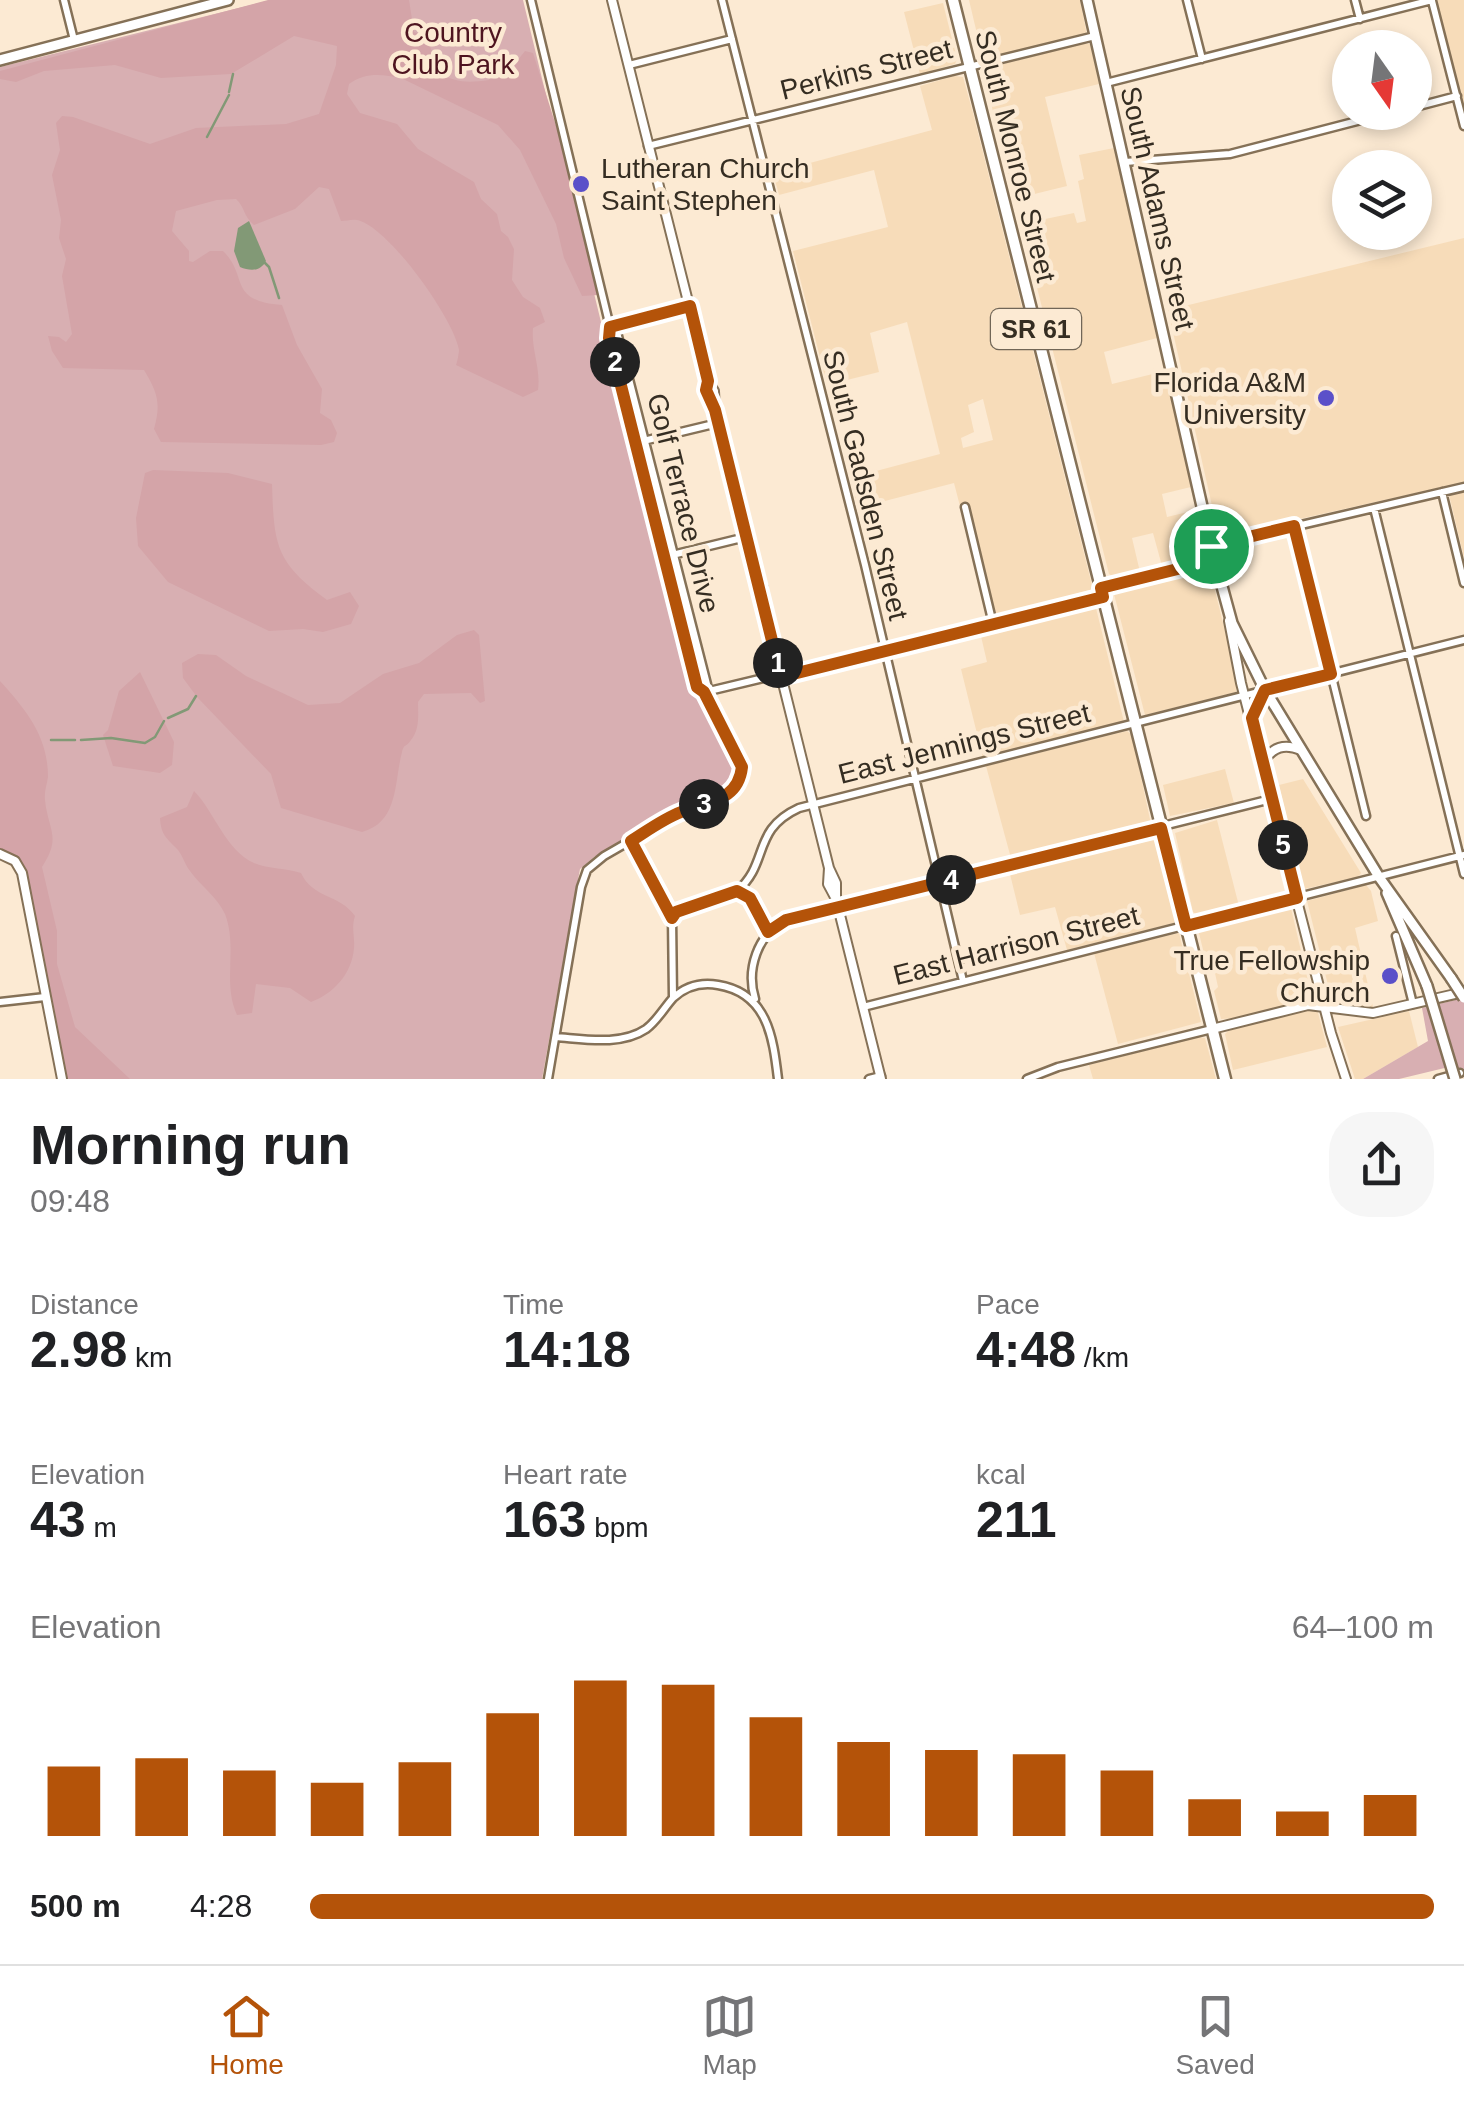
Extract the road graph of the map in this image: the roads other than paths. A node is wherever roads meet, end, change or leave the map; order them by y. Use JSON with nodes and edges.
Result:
{"nodes":[{"id":1,"x":64,"y":0,"type":"edge"},
{"id":2,"x":228,"y":0,"type":"edge"},
{"id":3,"x":530,"y":0,"type":"edge"},
{"id":4,"x":612,"y":0,"type":"edge"},
{"id":5,"x":722,"y":0,"type":"edge"},
{"id":6,"x":954,"y":0,"type":"edge"},
{"id":7,"x":1087,"y":0,"type":"edge"},
{"id":8,"x":1187,"y":0,"type":"edge"},
{"id":9,"x":1355,"y":0,"type":"edge"},
{"id":10,"x":1432,"y":0,"type":"edge"},
{"id":11,"x":1360,"y":19,"type":"junction"},
{"id":12,"x":1095,"y":36,"type":"junction"},
{"id":13,"x":74,"y":40,"type":"junction"},
{"id":14,"x":732,"y":40,"type":"junction"},
{"id":15,"x":1202,"y":59,"type":"junction"},
{"id":16,"x":0,"y":60,"type":"edge"},
{"id":17,"x":629,"y":66,"type":"junction"},
{"id":18,"x":970,"y":66,"type":"junction"},
{"id":19,"x":1106,"y":84,"type":"junction"},
{"id":20,"x":1456,"y":96,"type":"junction"},
{"id":21,"x":1432,"y":102,"type":"edge"},
{"id":22,"x":752,"y":121,"type":"junction"},
{"id":23,"x":1464,"y":126,"type":"edge"},
{"id":24,"x":1332,"y":128,"type":"edge"},
{"id":25,"x":648,"y":146,"type":"junction"},
{"id":26,"x":1125,"y":162,"type":"junction"},
{"id":27,"x":690,"y":306,"type":"junction"},
{"id":28,"x":610,"y":327,"type":"junction"},
{"id":29,"x":718,"y":423,"type":"junction"},
{"id":30,"x":645,"y":440,"type":"junction"},
{"id":31,"x":636,"y":442,"type":"junction"},
{"id":32,"x":1464,"y":487,"type":"edge"},
{"id":33,"x":1442,"y":492,"type":"junction"},
{"id":34,"x":965,"y":507,"type":"dead end"},
{"id":35,"x":1374,"y":508,"type":"junction"},
{"id":36,"x":1294,"y":526,"type":"junction"},
{"id":37,"x":746,"y":536,"type":"junction"},
{"id":38,"x":1211,"y":546,"type":"junction"},
{"id":39,"x":674,"y":555,"type":"junction"},
{"id":40,"x":664,"y":557,"type":"junction"},
{"id":41,"x":1214,"y":560,"type":"junction"},
{"id":42,"x":1464,"y":584,"type":"edge"},
{"id":43,"x":1102,"y":592,"type":"junction"},
{"id":44,"x":1227,"y":607,"type":"junction"},
{"id":45,"x":993,"y":624,"type":"junction"},
{"id":46,"x":1464,"y":640,"type":"edge"},
{"id":47,"x":884,"y":652,"type":"junction"},
{"id":48,"x":1410,"y":654,"type":"junction"},
{"id":49,"x":1331,"y":674,"type":"junction"},
{"id":50,"x":781,"y":675,"type":"junction"},
{"id":51,"x":1265,"y":690,"type":"junction"},
{"id":52,"x":704,"y":692,"type":"junction"},
{"id":53,"x":1244,"y":696,"type":"junction"},
{"id":54,"x":1252,"y":718,"type":"junction"},
{"id":55,"x":1134,"y":723,"type":"junction"},
{"id":56,"x":1301,"y":750,"type":"junction"},
{"id":57,"x":1262,"y":762,"type":"junction"},
{"id":58,"x":913,"y":779,"type":"junction"},
{"id":59,"x":1271,"y":799,"type":"junction"},
{"id":60,"x":813,"y":804,"type":"junction"},
{"id":61,"x":1366,"y":816,"type":"dead end"},
{"id":62,"x":1161,"y":828,"type":"junction"},
{"id":63,"x":631,"y":841,"type":"junction"},
{"id":64,"x":0,"y":854,"type":"edge"},
{"id":65,"x":1462,"y":856,"type":"edge"},
{"id":66,"x":1464,"y":874,"type":"edge"},
{"id":67,"x":1379,"y":877,"type":"junction"},
{"id":68,"x":939,"y":882,"type":"junction"},
{"id":69,"x":737,"y":891,"type":"junction"},
{"id":70,"x":1297,"y":898,"type":"junction"},
{"id":71,"x":837,"y":903,"type":"junction"},
{"id":72,"x":672,"y":918,"type":"junction"},
{"id":73,"x":1186,"y":926,"type":"junction"},
{"id":74,"x":768,"y":932,"type":"junction"},
{"id":75,"x":1396,"y":936,"type":"dead end"},
{"id":76,"x":963,"y":982,"type":"junction"},
{"id":77,"x":1464,"y":995,"type":"edge"},
{"id":78,"x":45,"y":996,"type":"junction"},
{"id":79,"x":673,"y":998,"type":"junction"},
{"id":80,"x":754,"y":999,"type":"junction"},
{"id":81,"x":0,"y":1002,"type":"edge"},
{"id":82,"x":1413,"y":1005,"type":"junction"},
{"id":83,"x":1324,"y":1006,"type":"junction"},
{"id":84,"x":863,"y":1007,"type":"junction"},
{"id":85,"x":1212,"y":1029,"type":"junction"},
{"id":86,"x":556,"y":1037,"type":"junction"},
{"id":87,"x":1457,"y":1076,"type":"edge"},
{"id":88,"x":881,"y":1078,"type":"edge"},
{"id":89,"x":62,"y":1079,"type":"edge"},
{"id":90,"x":548,"y":1079,"type":"edge"},
{"id":91,"x":778,"y":1079,"type":"edge"},
{"id":92,"x":868,"y":1079,"type":"edge"},
{"id":93,"x":1027,"y":1079,"type":"edge"},
{"id":94,"x":1225,"y":1079,"type":"edge"},
{"id":95,"x":1346,"y":1079,"type":"edge"},
{"id":96,"x":1438,"y":1079,"type":"edge"}],
"edges":[{"from":1,"to":13,"type":"street"},
{"from":2,"to":13,"type":"main road"},
{"from":3,"to":28,"type":"street","name":"Golf Terrace Drive"},
{"from":4,"to":17,"type":"street"},
{"from":5,"to":14,"type":"street","name":"South Gadsden Street"},
{"from":6,"to":18,"type":"main road","name":"South Monroe Street","number":"SR 61"},
{"from":7,"to":12,"type":"main road","name":"South Adams Street"},
{"from":8,"to":15,"type":"street"},
{"from":9,"to":11,"type":"street"},
{"from":10,"to":11,"type":"street"},
{"from":10,"to":20,"type":"street"},
{"from":11,"to":15,"type":"street"},
{"from":12,"to":18,"type":"street","name":"Perkins Street"},
{"from":12,"to":19,"type":"main road","name":"South Adams Street"},
{"from":13,"to":16,"type":"main road"},
{"from":14,"to":17,"type":"street"},
{"from":14,"to":22,"type":"street","name":"South Gadsden Street"},
{"from":15,"to":19,"type":"street"},
{"from":17,"to":25,"type":"street"},
{"from":18,"to":22,"type":"street","name":"Perkins Street"},
{"from":18,"to":43,"type":"main road","name":"South Monroe Street","number":"SR 61"},
{"from":19,"to":26,"type":"main road","name":"South Adams Street"},
{"from":20,"to":21,"type":"street"},
{"from":20,"to":23,"type":"street"},
{"from":22,"to":25,"type":"street","name":"Perkins Street"},
{"from":22,"to":47,"type":"street","name":"South Gadsden Street"},
{"from":24,"to":26,"type":"street"},
{"from":25,"to":27,"type":"street"},
{"from":26,"to":38,"type":"main road","name":"South Adams Street"},
{"from":27,"to":28,"type":"street"},
{"from":27,"to":29,"type":"street"},
{"from":28,"to":30,"type":"street","name":"Golf Terrace Drive"},
{"from":28,"to":31,"type":"street","name":"Golf Terrace Drive"},
{"from":29,"to":30,"type":"street"},
{"from":29,"to":37,"type":"street"},
{"from":30,"to":31,"type":"street"},
{"from":30,"to":39,"type":"street","name":"Golf Terrace Drive"},
{"from":31,"to":40,"type":"street","name":"Golf Terrace Drive"},
{"from":32,"to":33,"type":"street"},
{"from":33,"to":35,"type":"street"},
{"from":33,"to":42,"type":"street"},
{"from":34,"to":45,"type":"street"},
{"from":35,"to":36,"type":"street"},
{"from":35,"to":48,"type":"street"},
{"from":36,"to":38,"type":"street"},
{"from":36,"to":49,"type":"street"},
{"from":37,"to":39,"type":"street"},
{"from":37,"to":50,"type":"street"},
{"from":38,"to":41,"type":"main road","name":"South Adams Street"},
{"from":39,"to":40,"type":"street"},
{"from":39,"to":52,"type":"street","name":"Golf Terrace Drive"},
{"from":40,"to":52,"type":"street","name":"Golf Terrace Drive"},
{"from":41,"to":43,"type":"street"},
{"from":41,"to":44,"type":"main road","name":"South Adams Street"},
{"from":43,"to":45,"type":"street"},
{"from":43,"to":55,"type":"main road","name":"South Monroe Street","number":"SR 61"},
{"from":44,"to":51,"type":"main road"},
{"from":44,"to":53,"type":"street","name":"South Adams Street"},
{"from":45,"to":47,"type":"street"},
{"from":46,"to":48,"type":"street","name":"East Jennings Street"},
{"from":47,"to":50,"type":"street"},
{"from":47,"to":58,"type":"street","name":"South Gadsden Street"},
{"from":48,"to":49,"type":"street","name":"East Jennings Street"},
{"from":48,"to":65,"type":"street"},
{"from":49,"to":51,"type":"street","name":"East Jennings Street"},
{"from":49,"to":61,"type":"street"},
{"from":50,"to":52,"type":"street"},
{"from":50,"to":60,"type":"street"},
{"from":51,"to":53,"type":"street","name":"East Jennings Street"},
{"from":51,"to":54,"type":"street"},
{"from":51,"to":56,"type":"main road"},
{"from":52,"to":63,"type":"street","name":"Golf Terrace Drive"},
{"from":53,"to":54,"type":"street","name":"South Adams Street"},
{"from":53,"to":55,"type":"street","name":"East Jennings Street"},
{"from":54,"to":57,"type":"street","name":"South Adams Street"},
{"from":55,"to":58,"type":"street","name":"East Jennings Street"},
{"from":55,"to":62,"type":"main road","name":"South Monroe Street","number":"SR 61"},
{"from":56,"to":57,"type":"street"},
{"from":56,"to":67,"type":"main road"},
{"from":57,"to":59,"type":"street","name":"South Adams Street"},
{"from":58,"to":60,"type":"street","name":"East Jennings Street"},
{"from":58,"to":68,"type":"street","name":"South Gadsden Street"},
{"from":59,"to":62,"type":"street"},
{"from":59,"to":70,"type":"street","name":"South Adams Street"},
{"from":60,"to":69,"type":"street","name":"East Jennings Street"},
{"from":60,"to":71,"type":"street"},
{"from":62,"to":68,"type":"street"},
{"from":62,"to":73,"type":"main road","name":"South Monroe Street","number":"SR 61"},
{"from":63,"to":72,"type":"street"},
{"from":63,"to":86,"type":"street","name":"Golf Terrace Drive"},
{"from":64,"to":78,"type":"street"},
{"from":65,"to":66,"type":"street"},
{"from":65,"to":67,"type":"street","name":"East Harrison Street"},
{"from":67,"to":70,"type":"street","name":"East Harrison Street"},
{"from":67,"to":77,"type":"main road","bridge":true},
{"from":67,"to":87,"type":"main road","bridge":true},
{"from":68,"to":71,"type":"street"},
{"from":68,"to":76,"type":"street","name":"South Gadsden Street"},
{"from":69,"to":72,"type":"street"},
{"from":69,"to":74,"type":"street"},
{"from":70,"to":73,"type":"street","name":"East Harrison Street"},
{"from":70,"to":83,"type":"street","name":"South Adams Street"},
{"from":71,"to":74,"type":"street"},
{"from":71,"to":84,"type":"street"},
{"from":72,"to":79,"type":"street"},
{"from":73,"to":76,"type":"street","name":"East Harrison Street"},
{"from":73,"to":85,"type":"main road","name":"South Monroe Street","number":"SR 61"},
{"from":74,"to":80,"type":"street"},
{"from":75,"to":82,"type":"street"},
{"from":76,"to":84,"type":"street","name":"East Harrison Street"},
{"from":77,"to":82,"type":"street"},
{"from":78,"to":81,"type":"street"},
{"from":78,"to":89,"type":"street"},
{"from":79,"to":80,"type":"street"},
{"from":79,"to":86,"type":"street"},
{"from":80,"to":91,"type":"street"},
{"from":82,"to":83,"type":"street"},
{"from":83,"to":85,"type":"street"},
{"from":83,"to":95,"type":"street","name":"South Adams Street"},
{"from":84,"to":88,"type":"street"},
{"from":85,"to":93,"type":"street"},
{"from":85,"to":94,"type":"main road","name":"South Monroe Street","number":"SR 61"},
{"from":86,"to":90,"type":"street","name":"Golf Terrace Drive"},
{"from":87,"to":96,"type":"street"},
{"from":88,"to":92,"type":"street"}]}
